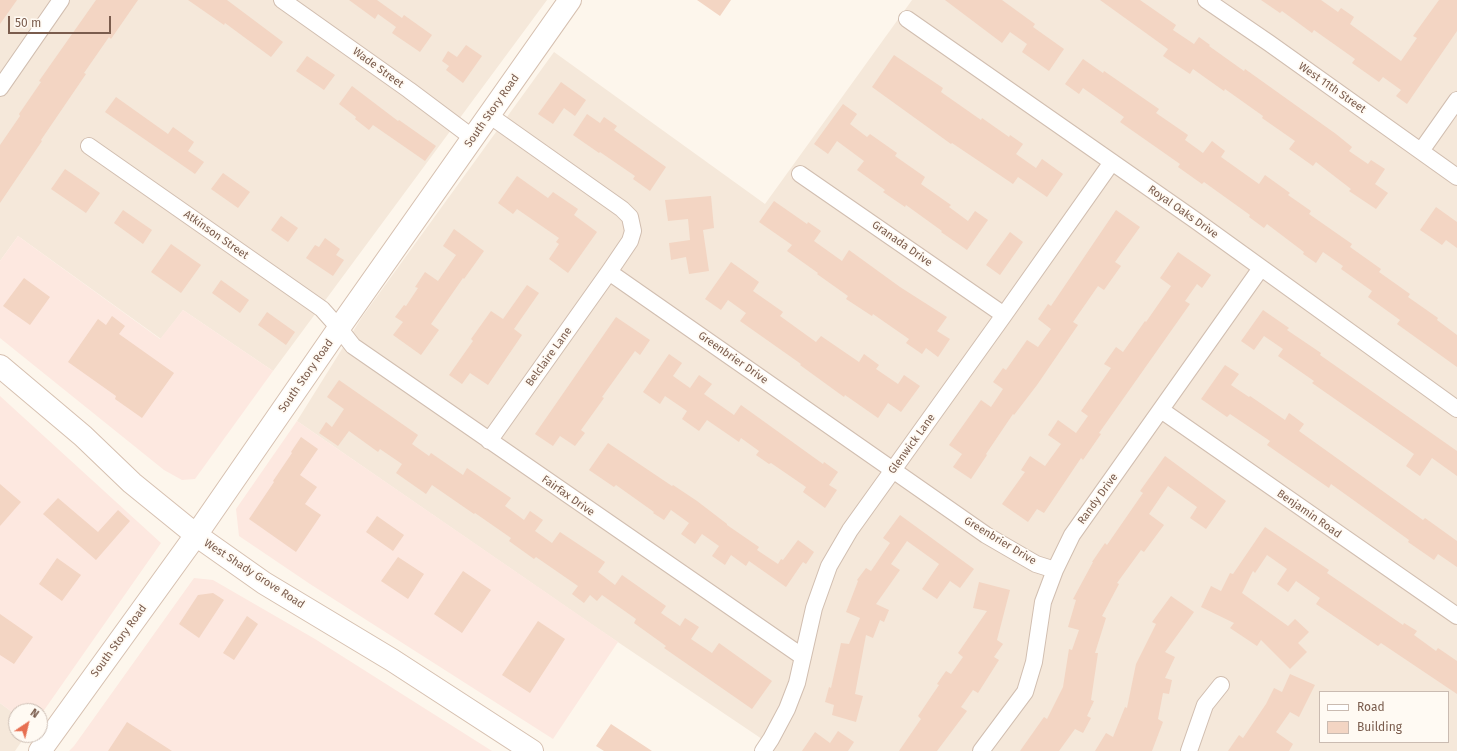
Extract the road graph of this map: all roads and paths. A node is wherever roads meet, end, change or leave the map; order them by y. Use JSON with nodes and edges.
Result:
{"nodes":[{"id":1,"x":61,"y":0,"type":"edge"},
{"id":2,"x":282,"y":0,"type":"edge"},
{"id":3,"x":570,"y":0,"type":"edge"},
{"id":4,"x":1206,"y":0,"type":"edge"},
{"id":5,"x":907,"y":19,"type":"dead end"},
{"id":6,"x":0,"y":88,"type":"edge"},
{"id":7,"x":1457,"y":100,"type":"edge"},
{"id":8,"x":489,"y":115,"type":"junction"},
{"id":9,"x":473,"y":138,"type":"junction"},
{"id":10,"x":89,"y":146,"type":"dead end"},
{"id":11,"x":1421,"y":151,"type":"junction"},
{"id":12,"x":1112,"y":162,"type":"junction"},
{"id":13,"x":800,"y":174,"type":"dead end"},
{"id":14,"x":1457,"y":177,"type":"edge"},
{"id":15,"x":1261,"y":268,"type":"junction"},
{"id":16,"x":610,"y":272,"type":"junction"},
{"id":17,"x":1004,"y":315,"type":"junction"},
{"id":18,"x":340,"y":328,"type":"junction"},
{"id":19,"x":0,"y":366,"type":"edge"},
{"id":20,"x":1457,"y":409,"type":"edge"},
{"id":21,"x":1161,"y":410,"type":"junction"},
{"id":22,"x":489,"y":441,"type":"junction"},
{"id":23,"x":894,"y":470,"type":"junction"},
{"id":24,"x":196,"y":535,"type":"junction"},
{"id":25,"x":1055,"y":570,"type":"junction"},
{"id":26,"x":1457,"y":616,"type":"edge"},
{"id":27,"x":803,"y":657,"type":"junction"},
{"id":28,"x":1221,"y":685,"type":"dead end"},
{"id":29,"x":40,"y":751,"type":"edge"},
{"id":30,"x":532,"y":751,"type":"edge"},
{"id":31,"x":763,"y":751,"type":"edge"},
{"id":32,"x":981,"y":751,"type":"edge"},
{"id":33,"x":1189,"y":751,"type":"edge"}],
"edges":[{"from":1,"to":6,"type":"street"},
{"from":2,"to":9,"type":"street","name":"Wade Street"},
{"from":3,"to":8,"type":"main road","name":"South Story Road"},
{"from":4,"to":11,"type":"street","name":"West 11th Street"},
{"from":5,"to":12,"type":"street","name":"Royal Oaks Drive"},
{"from":7,"to":11,"type":"street"},
{"from":8,"to":9,"type":"main road","name":"South Story Road"},
{"from":8,"to":16,"type":"street"},
{"from":9,"to":18,"type":"main road","name":"South Story Road"},
{"from":10,"to":18,"type":"street","name":"Atkinson Street"},
{"from":11,"to":14,"type":"street","name":"West 11th Street"},
{"from":12,"to":15,"type":"street","name":"Royal Oaks Drive"},
{"from":12,"to":17,"type":"street","name":"Glenwick Lane"},
{"from":13,"to":17,"type":"street","name":"Granada Drive"},
{"from":15,"to":20,"type":"street","name":"Royal Oaks Drive"},
{"from":15,"to":21,"type":"street","name":"Randy Drive"},
{"from":16,"to":22,"type":"street","name":"Belclaire Lane"},
{"from":16,"to":23,"type":"street","name":"Greenbrier Drive"},
{"from":17,"to":23,"type":"street","name":"Glenwick Lane"},
{"from":18,"to":22,"type":"street","name":"Fairfax Drive"},
{"from":18,"to":24,"type":"main road","name":"South Story Road"},
{"from":19,"to":24,"type":"main road","name":"West Shady Grove Road"},
{"from":21,"to":25,"type":"street","name":"Randy Drive"},
{"from":21,"to":26,"type":"street","name":"Benjamin Road"},
{"from":22,"to":27,"type":"street","name":"Fairfax Drive"},
{"from":23,"to":25,"type":"street","name":"Greenbrier Drive"},
{"from":23,"to":27,"type":"street","name":"Glenwick Lane"},
{"from":24,"to":29,"type":"main road","name":"South Story Road"},
{"from":24,"to":30,"type":"main road","name":"West Shady Grove Road"},
{"from":25,"to":32,"type":"street","name":"Randy Drive"},
{"from":27,"to":31,"type":"street","name":"Glenwick Lane"},
{"from":28,"to":33,"type":"street"}]}
